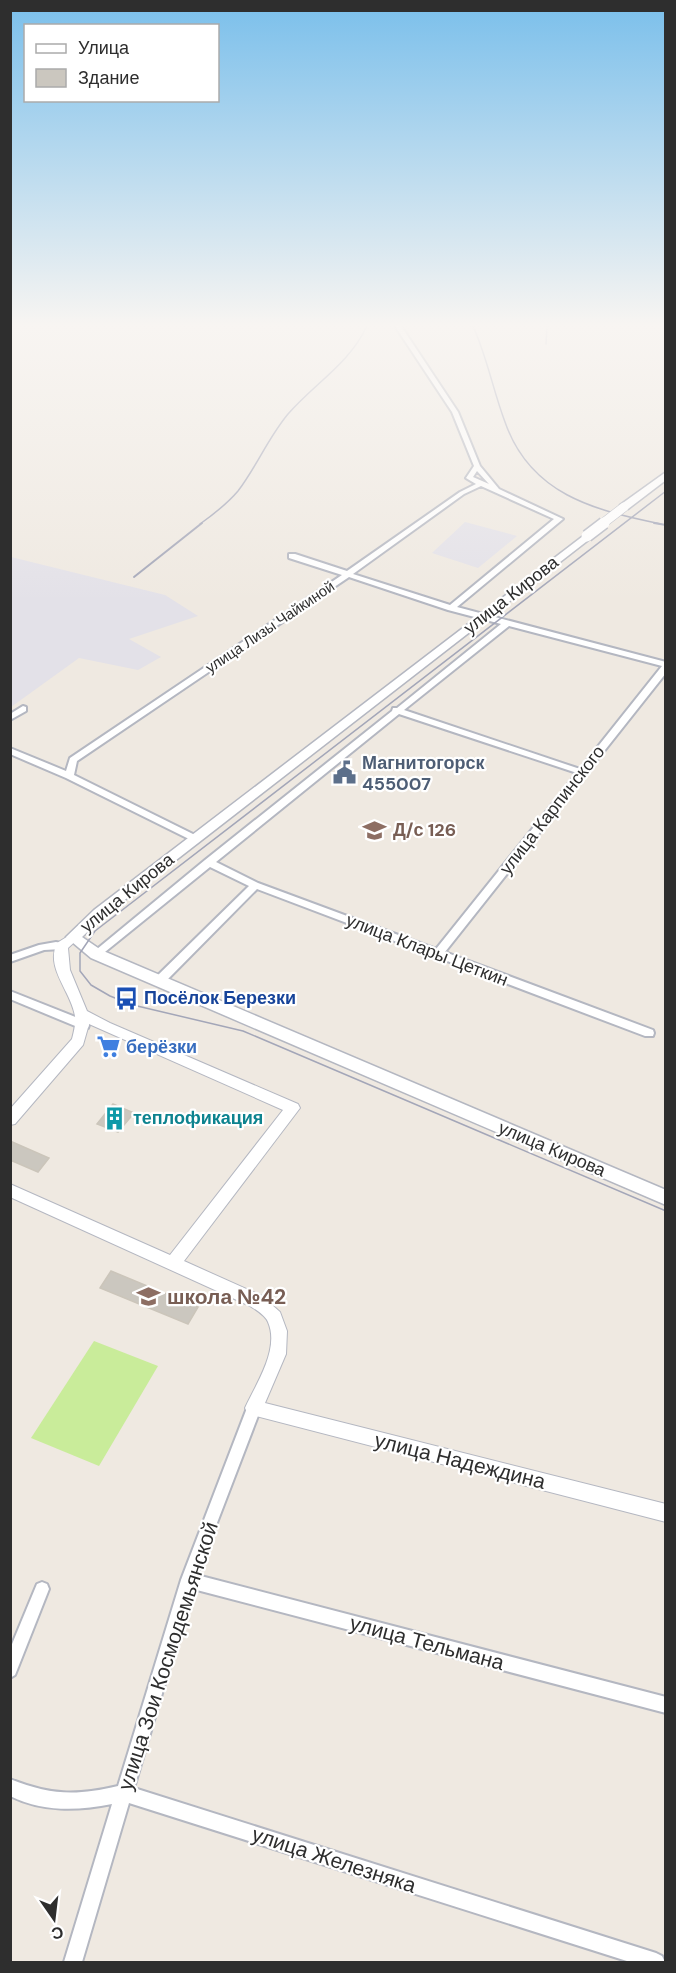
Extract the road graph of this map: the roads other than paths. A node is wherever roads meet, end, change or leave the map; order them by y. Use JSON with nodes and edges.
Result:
{"nodes":[{"id":1,"x":457,"y":418,"type":"edge"},
{"id":2,"x":477,"y":466,"type":"junction"},
{"id":3,"x":666,"y":475,"type":"edge"},
{"id":4,"x":480,"y":484,"type":"junction"},
{"id":5,"x":499,"y":492,"type":"junction"},
{"id":6,"x":292,"y":556,"type":"dead end"},
{"id":7,"x":348,"y":574,"type":"junction"},
{"id":8,"x":451,"y":608,"type":"junction"},
{"id":9,"x":483,"y":616,"type":"junction"},
{"id":10,"x":507,"y":623,"type":"junction"},
{"id":11,"x":666,"y":666,"type":"edge"},
{"id":12,"x":23,"y":709,"type":"dead end"},
{"id":13,"x":396,"y":710,"type":"junction"},
{"id":14,"x":10,"y":718,"type":"edge"},
{"id":15,"x":10,"y":751,"type":"edge"},
{"id":16,"x":581,"y":772,"type":"junction"},
{"id":17,"x":69,"y":776,"type":"junction"},
{"id":18,"x":196,"y":838,"type":"junction"},
{"id":19,"x":208,"y":862,"type":"junction"},
{"id":20,"x":255,"y":885,"type":"junction"},
{"id":21,"x":68,"y":942,"type":"junction"},
{"id":22,"x":96,"y":954,"type":"junction"},
{"id":23,"x":438,"y":954,"type":"junction"},
{"id":24,"x":10,"y":959,"type":"edge"},
{"id":25,"x":159,"y":981,"type":"junction"},
{"id":26,"x":10,"y":995,"type":"edge"},
{"id":27,"x":83,"y":1020,"type":"junction"},
{"id":28,"x":649,"y":1033,"type":"dead end"},
{"id":29,"x":11,"y":1118,"type":"edge"},
{"id":30,"x":10,"y":1190,"type":"edge"},
{"id":31,"x":666,"y":1198,"type":"edge"},
{"id":32,"x":172,"y":1264,"type":"junction"},
{"id":33,"x":254,"y":1408,"type":"junction"},
{"id":34,"x":666,"y":1513,"type":"edge"},
{"id":35,"x":188,"y":1580,"type":"junction"},
{"id":36,"x":42,"y":1589,"type":"dead end"},
{"id":37,"x":10,"y":1670,"type":"edge"},
{"id":38,"x":666,"y":1705,"type":"edge"},
{"id":39,"x":10,"y":1787,"type":"edge"},
{"id":40,"x":124,"y":1793,"type":"junction"},
{"id":41,"x":73,"y":1962,"type":"edge"},
{"id":42,"x":656,"y":1962,"type":"edge"}],
"edges":[{"from":1,"to":2,"type":"street"},
{"from":2,"to":4,"type":"street"},
{"from":2,"to":5,"type":"street"},
{"from":3,"to":9,"type":"main road","name":"улица Кирова","bridge":true},
{"from":4,"to":5,"type":"street"},
{"from":4,"to":7,"type":"street","name":"улица Лизы Чайкиной"},
{"from":5,"to":8,"type":"street"},
{"from":6,"to":7,"type":"street"},
{"from":7,"to":8,"type":"street"},
{"from":7,"to":17,"type":"street","name":"улица Лизы Чайкиной"},
{"from":8,"to":9,"type":"street"},
{"from":9,"to":10,"type":"street"},
{"from":9,"to":18,"type":"main road","name":"улица Кирова"},
{"from":10,"to":11,"type":"street"},
{"from":10,"to":13,"type":"street"},
{"from":11,"to":16,"type":"street","name":"улица Карпинского"},
{"from":12,"to":14,"type":"street"},
{"from":13,"to":16,"type":"street"},
{"from":13,"to":19,"type":"street"},
{"from":15,"to":17,"type":"street"},
{"from":16,"to":23,"type":"street","name":"улица Карпинского"},
{"from":17,"to":18,"type":"street"},
{"from":18,"to":21,"type":"main road","name":"улица Кирова"},
{"from":19,"to":20,"type":"street","name":"улица Клары Цеткин"},
{"from":19,"to":22,"type":"street"},
{"from":20,"to":23,"type":"street","name":"улица Клары Цеткин"},
{"from":20,"to":25,"type":"street"},
{"from":21,"to":22,"type":"main road","name":"улица Кирова"},
{"from":21,"to":24,"type":"street"},
{"from":21,"to":27,"type":"street"},
{"from":22,"to":25,"type":"main road","name":"улица Кирова"},
{"from":23,"to":28,"type":"street","name":"улица Клары Цеткин"},
{"from":25,"to":31,"type":"main road","name":"улица Кирова"},
{"from":26,"to":27,"type":"street"},
{"from":27,"to":29,"type":"street"},
{"from":27,"to":32,"type":"street"},
{"from":30,"to":32,"type":"street"},
{"from":32,"to":33,"type":"street","name":"улица Зои Космодемьянской"},
{"from":33,"to":34,"type":"street","name":"улица Надеждина"},
{"from":33,"to":35,"type":"street","name":"улица Зои Космодемьянской"},
{"from":35,"to":38,"type":"street","name":"улица Тельмана"},
{"from":35,"to":40,"type":"street","name":"улица Зои Космодемьянской"},
{"from":36,"to":37,"type":"street"},
{"from":39,"to":40,"type":"street"},
{"from":40,"to":41,"type":"street","name":"улица Зои Космодемьянской"},
{"from":40,"to":42,"type":"street","name":"улица Железняка"}]}
